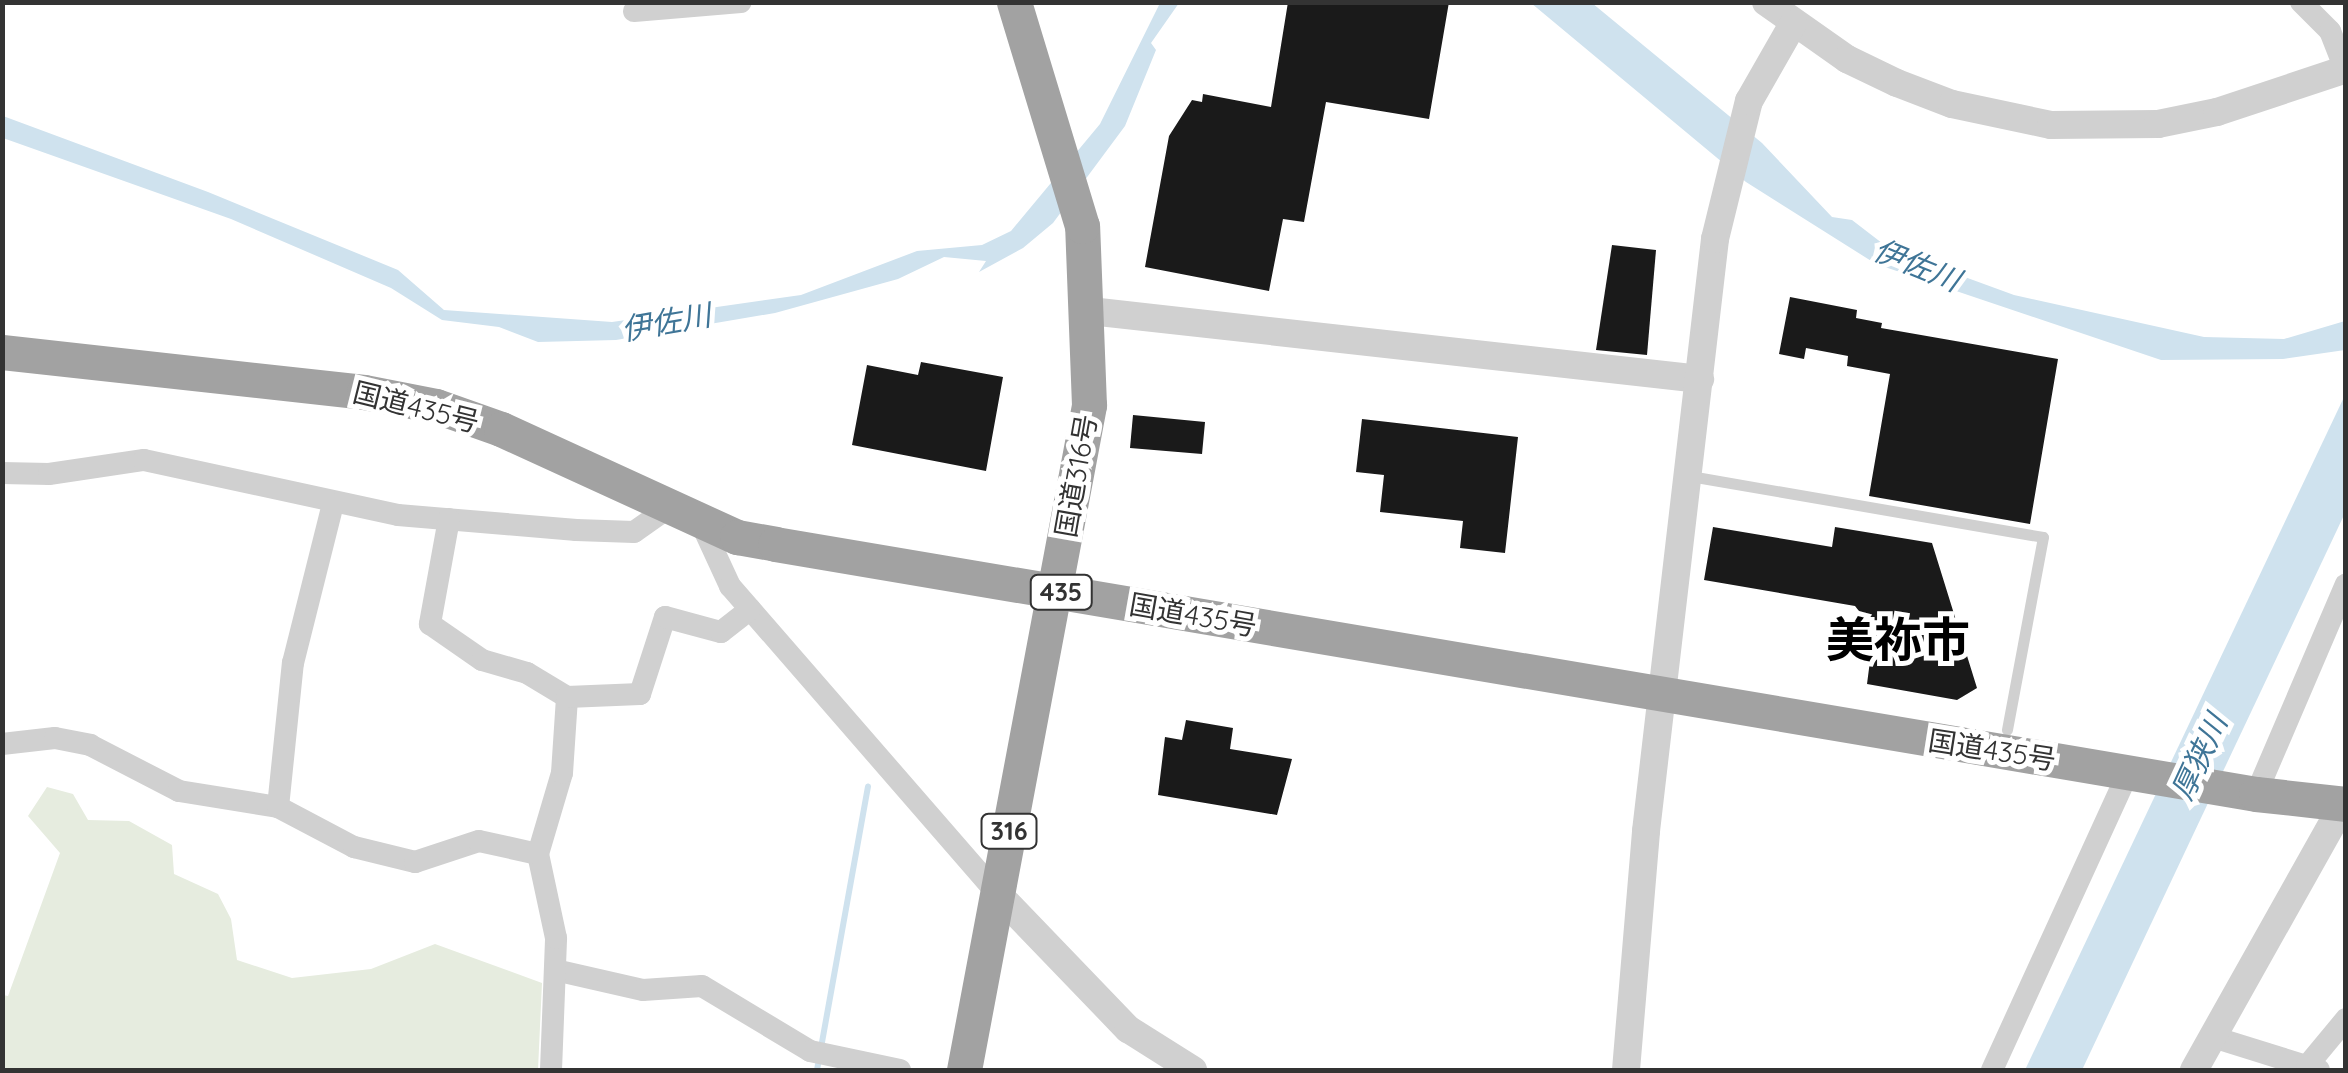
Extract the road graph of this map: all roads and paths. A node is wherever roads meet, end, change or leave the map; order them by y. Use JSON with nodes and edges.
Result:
{"nodes":[{"id":1,"x":742,"y":2,"type":"edge"},
{"id":2,"x":1014,"y":2,"type":"edge"},
{"id":3,"x":1766,"y":2,"type":"edge"},
{"id":4,"x":2301,"y":2,"type":"edge"},
{"id":5,"x":634,"y":11,"type":"dead end"},
{"id":6,"x":1793,"y":24,"type":"junction"},
{"id":7,"x":2345,"y":69,"type":"edge"},
{"id":8,"x":1090,"y":311,"type":"junction"},
{"id":9,"x":2,"y":352,"type":"edge"},
{"id":10,"x":1700,"y":379,"type":"junction"},
{"id":11,"x":2,"y":473,"type":"edge"},
{"id":12,"x":1690,"y":476,"type":"junction"},
{"id":13,"x":332,"y":504,"type":"junction"},
{"id":14,"x":684,"y":514,"type":"junction"},
{"id":15,"x":449,"y":520,"type":"junction"},
{"id":16,"x":2346,"y":584,"type":"edge"},
{"id":17,"x":1054,"y":591,"type":"junction"},
{"id":18,"x":750,"y":610,"type":"junction"},
{"id":19,"x":1665,"y":696,"type":"junction"},
{"id":20,"x":567,"y":697,"type":"junction"},
{"id":21,"x":2007,"y":730,"type":"dead end"},
{"id":22,"x":2,"y":744,"type":"edge"},
{"id":23,"x":2134,"y":774,"type":"junction"},
{"id":24,"x":2248,"y":793,"type":"junction"},
{"id":25,"x":2344,"y":804,"type":"edge"},
{"id":26,"x":278,"y":807,"type":"junction"},
{"id":27,"x":538,"y":854,"type":"junction"},
{"id":28,"x":998,"y":893,"type":"junction"},
{"id":29,"x":556,"y":970,"type":"junction"},
{"id":30,"x":2346,"y":1019,"type":"edge"},
{"id":31,"x":2214,"y":1036,"type":"junction"},
{"id":32,"x":2313,"y":1068,"type":"edge"},
{"id":33,"x":552,"y":1070,"type":"edge"},
{"id":34,"x":900,"y":1070,"type":"edge"},
{"id":35,"x":964,"y":1070,"type":"edge"},
{"id":36,"x":1193,"y":1070,"type":"edge"},
{"id":37,"x":1626,"y":1070,"type":"edge"},
{"id":38,"x":1992,"y":1070,"type":"edge"},
{"id":39,"x":2194,"y":1070,"type":"edge"}],
"edges":[{"from":1,"to":5,"type":"street"},
{"from":2,"to":8,"type":"highway","name":"国道316号","number":"316"},
{"from":3,"to":6,"type":"street"},
{"from":4,"to":7,"type":"street"},
{"from":6,"to":7,"type":"street"},
{"from":6,"to":10,"type":"street"},
{"from":8,"to":10,"type":"street"},
{"from":8,"to":17,"type":"highway","name":"国道316号","number":"316"},
{"from":9,"to":14,"type":"highway","name":"国道435号","number":"435"},
{"from":10,"to":12,"type":"street"},
{"from":11,"to":13,"type":"street"},
{"from":12,"to":19,"type":"street"},
{"from":12,"to":21,"type":"lane"},
{"from":13,"to":15,"type":"street"},
{"from":13,"to":26,"type":"street"},
{"from":14,"to":15,"type":"street"},
{"from":14,"to":17,"type":"highway","name":"国道435号","number":"435"},
{"from":14,"to":18,"type":"street"},
{"from":15,"to":20,"type":"street"},
{"from":16,"to":24,"type":"street"},
{"from":17,"to":19,"type":"highway","name":"国道435号","number":"435"},
{"from":17,"to":28,"type":"highway","name":"国道316号","number":"316"},
{"from":18,"to":20,"type":"street"},
{"from":18,"to":28,"type":"street"},
{"from":19,"to":23,"type":"highway","name":"国道435号","number":"435"},
{"from":19,"to":37,"type":"street"},
{"from":20,"to":27,"type":"street"},
{"from":22,"to":26,"type":"street"},
{"from":23,"to":24,"type":"highway","name":"国道435号","number":"435"},
{"from":23,"to":38,"type":"street"},
{"from":24,"to":25,"type":"highway","name":"国道435号","number":"435"},
{"from":25,"to":31,"type":"street"},
{"from":26,"to":27,"type":"street"},
{"from":27,"to":29,"type":"street"},
{"from":28,"to":35,"type":"highway","name":"国道316号","number":"316"},
{"from":28,"to":36,"type":"street"},
{"from":29,"to":33,"type":"street"},
{"from":29,"to":34,"type":"street"},
{"from":30,"to":32,"type":"street"},
{"from":31,"to":32,"type":"street"},
{"from":31,"to":39,"type":"street"}]}
